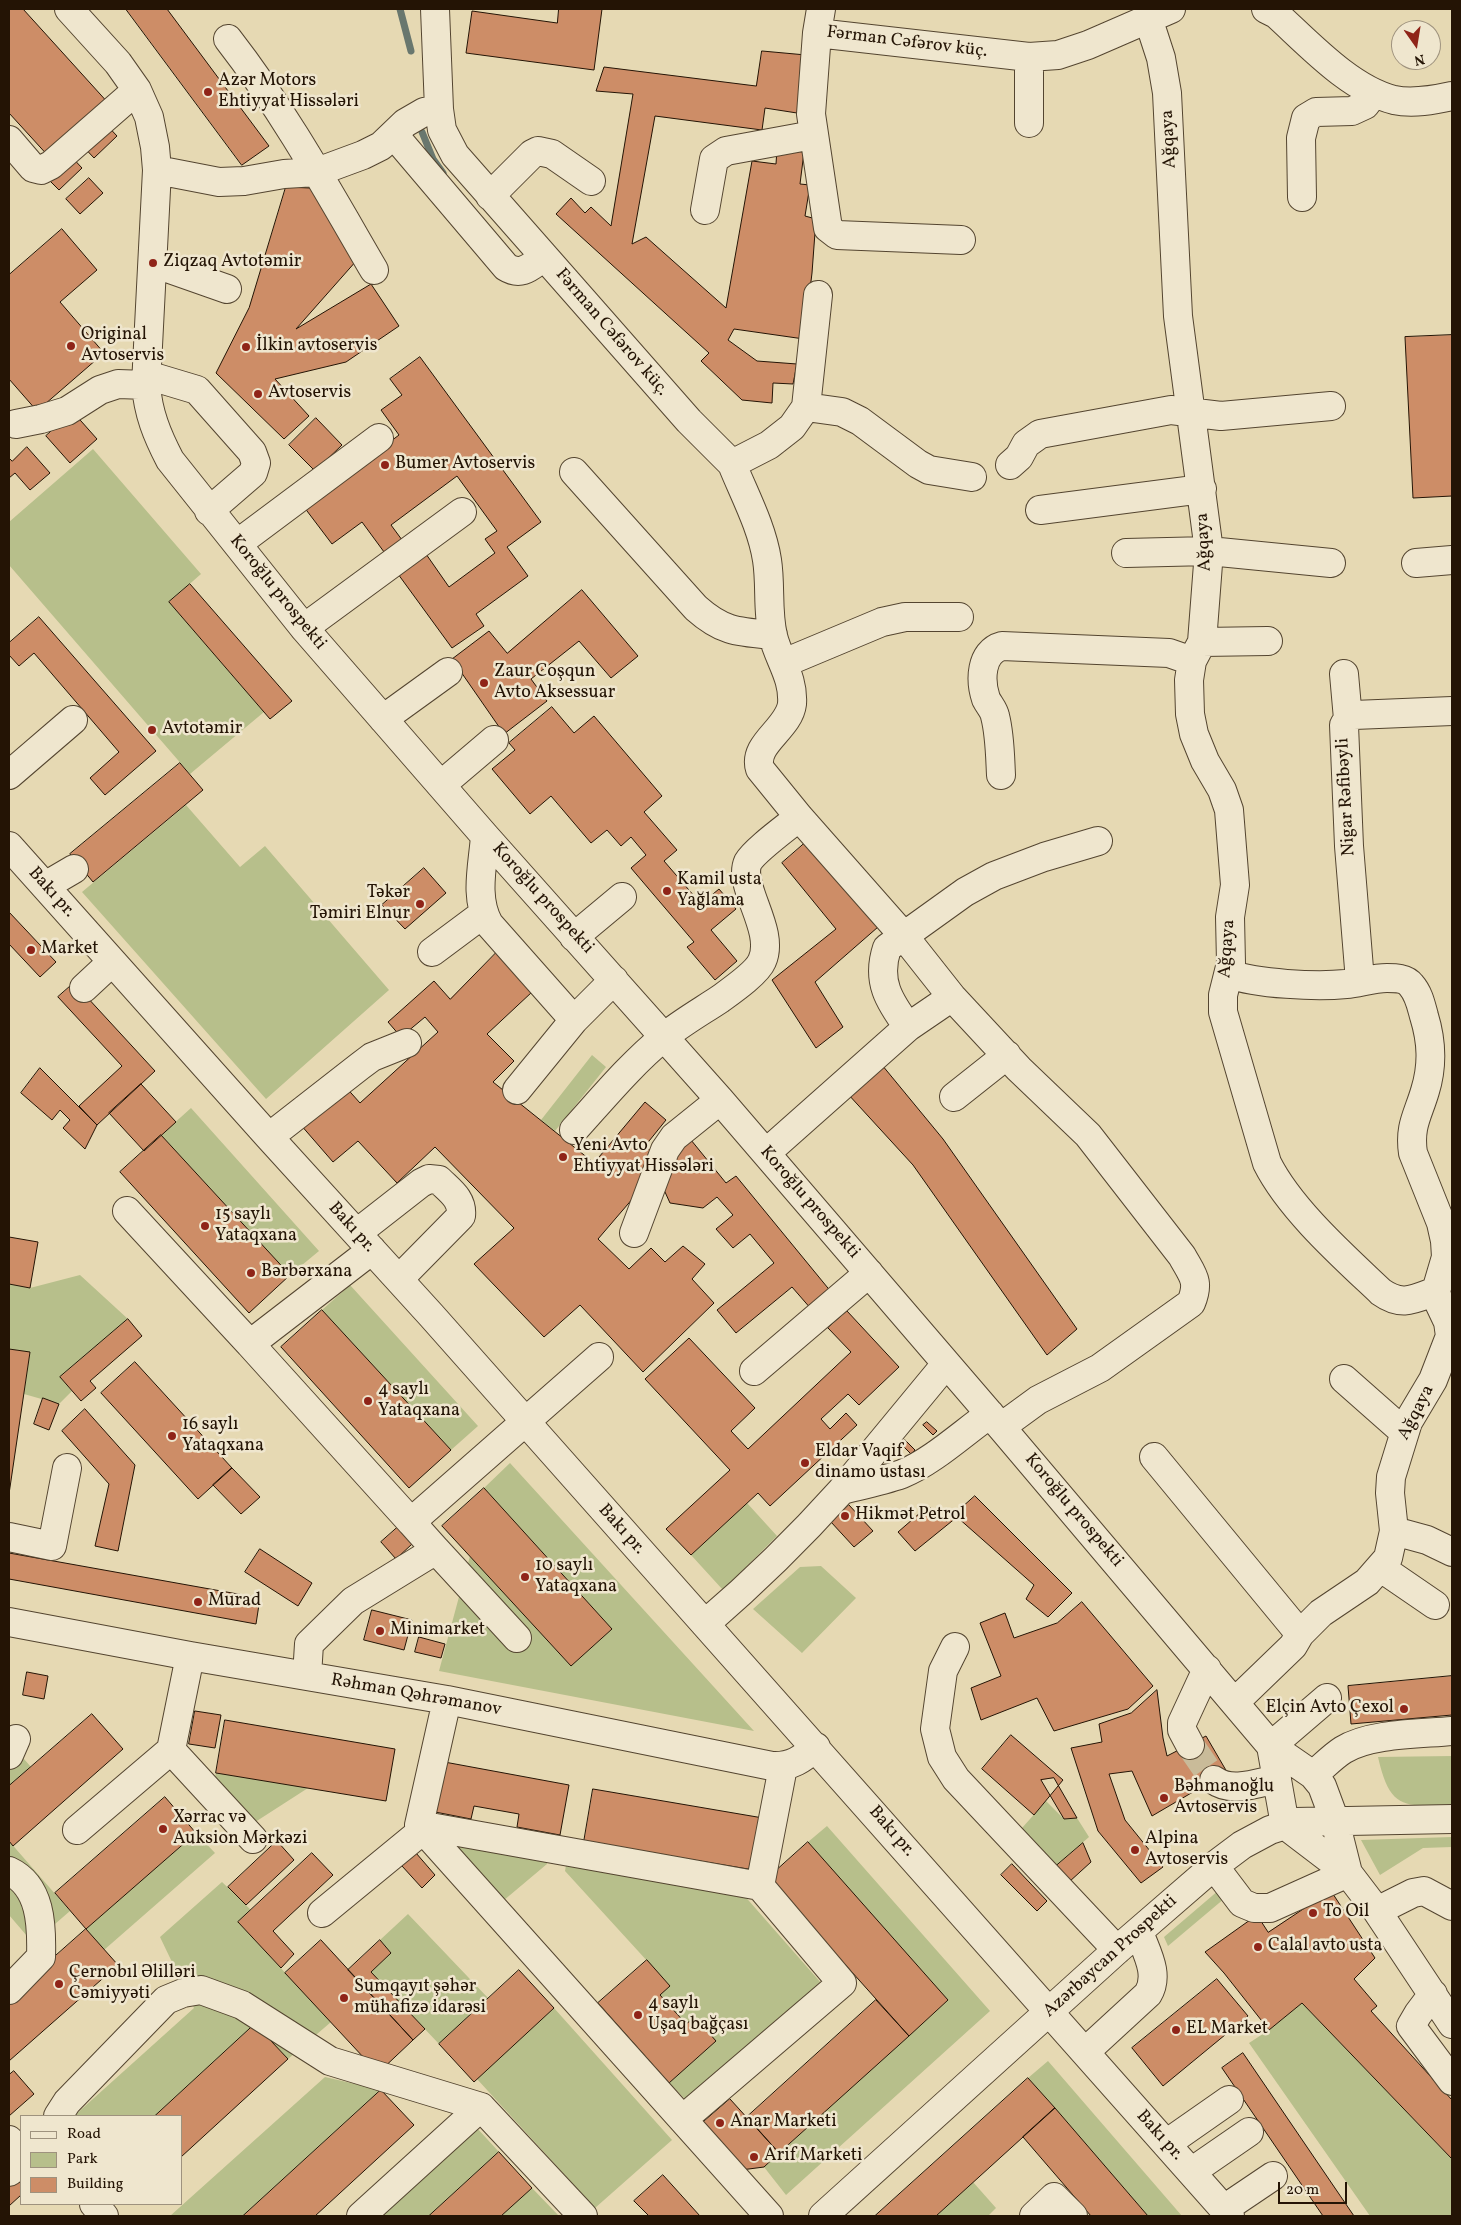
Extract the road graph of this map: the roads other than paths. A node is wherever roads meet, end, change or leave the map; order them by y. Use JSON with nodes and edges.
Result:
{"nodes":[{"id":1,"x":69,"y":9,"type":"edge"},
{"id":2,"x":435,"y":9,"type":"edge"},
{"id":3,"x":1266,"y":9,"type":"edge"},
{"id":4,"x":1159,"y":14,"type":"edge"},
{"id":5,"x":819,"y":21,"type":"edge"},
{"id":6,"x":228,"y":39,"type":"dead end"},
{"id":7,"x":1028,"y":57,"type":"junction"},
{"id":8,"x":137,"y":90,"type":"junction"},
{"id":9,"x":1374,"y":93,"type":"junction"},
{"id":10,"x":1452,"y":96,"type":"edge"},
{"id":11,"x":439,"y":109,"type":"junction"},
{"id":12,"x":1029,"y":123,"type":"dead end"},
{"id":13,"x":394,"y":135,"type":"junction"},
{"id":14,"x":814,"y":135,"type":"junction"},
{"id":15,"x":9,"y":140,"type":"edge"},
{"id":16,"x":157,"y":170,"type":"junction"},
{"id":17,"x":317,"y":172,"type":"junction"},
{"id":18,"x":592,"y":181,"type":"dead end"},
{"id":19,"x":490,"y":196,"type":"junction"},
{"id":20,"x":1302,"y":197,"type":"dead end"},
{"id":21,"x":705,"y":210,"type":"dead end"},
{"id":22,"x":961,"y":240,"type":"dead end"},
{"id":23,"x":544,"y":257,"type":"junction"},
{"id":24,"x":152,"y":263,"type":"junction"},
{"id":25,"x":374,"y":270,"type":"dead end"},
{"id":26,"x":227,"y":289,"type":"dead end"},
{"id":27,"x":818,"y":295,"type":"dead end"},
{"id":28,"x":146,"y":380,"type":"junction"},
{"id":29,"x":1331,"y":406,"type":"dead end"},
{"id":30,"x":806,"y":407,"type":"junction"},
{"id":31,"x":1191,"y":412,"type":"junction"},
{"id":32,"x":16,"y":424,"type":"dead end"},
{"id":33,"x":379,"y":438,"type":"dead end"},
{"id":34,"x":732,"y":464,"type":"junction"},
{"id":35,"x":1010,"y":465,"type":"dead end"},
{"id":36,"x":574,"y":472,"type":"dead end"},
{"id":37,"x":972,"y":477,"type":"dead end"},
{"id":38,"x":1202,"y":489,"type":"junction"},
{"id":39,"x":1040,"y":510,"type":"dead end"},
{"id":40,"x":209,"y":511,"type":"junction"},
{"id":41,"x":462,"y":512,"type":"dead end"},
{"id":42,"x":236,"y":544,"type":"junction"},
{"id":43,"x":1209,"y":550,"type":"junction"},
{"id":44,"x":1126,"y":553,"type":"dead end"},
{"id":45,"x":1452,"y":560,"type":"edge"},
{"id":46,"x":1416,"y":562,"type":"dead end"},
{"id":47,"x":1331,"y":563,"type":"dead end"},
{"id":48,"x":959,"y":617,"type":"dead end"},
{"id":49,"x":304,"y":628,"type":"junction"},
{"id":50,"x":773,"y":635,"type":"junction"},
{"id":51,"x":1268,"y":641,"type":"dead end"},
{"id":52,"x":1197,"y":651,"type":"junction"},
{"id":53,"x":784,"y":663,"type":"junction"},
{"id":54,"x":448,"y":672,"type":"dead end"},
{"id":55,"x":1344,"y":674,"type":"dead end"},
{"id":56,"x":1452,"y":711,"type":"edge"},
{"id":57,"x":383,"y":719,"type":"junction"},
{"id":58,"x":1348,"y":719,"type":"junction"},
{"id":59,"x":73,"y":720,"type":"dead end"},
{"id":60,"x":494,"y":740,"type":"dead end"},
{"id":61,"x":9,"y":775,"type":"edge"},
{"id":62,"x":1001,"y":775,"type":"dead end"},
{"id":63,"x":440,"y":785,"type":"junction"},
{"id":64,"x":799,"y":817,"type":"junction"},
{"id":65,"x":485,"y":836,"type":"junction"},
{"id":66,"x":1098,"y":841,"type":"dead end"},
{"id":67,"x":10,"y":850,"type":"edge"},
{"id":68,"x":74,"y":869,"type":"dead end"},
{"id":69,"x":45,"y":886,"type":"junction"},
{"id":70,"x":622,"y":897,"type":"dead end"},
{"id":71,"x":483,"y":914,"type":"junction"},
{"id":72,"x":903,"y":935,"type":"junction"},
{"id":73,"x":574,"y":937,"type":"junction"},
{"id":74,"x":432,"y":952,"type":"dead end"},
{"id":75,"x":112,"y":962,"type":"junction"},
{"id":76,"x":1229,"y":974,"type":"junction"},
{"id":77,"x":614,"y":980,"type":"junction"},
{"id":78,"x":1360,"y":981,"type":"junction"},
{"id":79,"x":84,"y":988,"type":"dead end"},
{"id":80,"x":952,"y":997,"type":"junction"},
{"id":81,"x":574,"y":1020,"type":"junction"},
{"id":82,"x":908,"y":1027,"type":"junction"},
{"id":83,"x":1440,"y":1029,"type":"edge"},
{"id":84,"x":665,"y":1036,"type":"junction"},
{"id":85,"x":407,"y":1043,"type":"dead end"},
{"id":86,"x":1007,"y":1055,"type":"junction"},
{"id":87,"x":517,"y":1090,"type":"dead end"},
{"id":88,"x":954,"y":1097,"type":"dead end"},
{"id":89,"x":720,"y":1100,"type":"junction"},
{"id":90,"x":574,"y":1130,"type":"dead end"},
{"id":91,"x":269,"y":1137,"type":"junction"},
{"id":92,"x":766,"y":1153,"type":"junction"},
{"id":93,"x":127,"y":1211,"type":"dead end"},
{"id":94,"x":634,"y":1234,"type":"dead end"},
{"id":95,"x":364,"y":1242,"type":"junction"},
{"id":96,"x":869,"y":1273,"type":"junction"},
{"id":97,"x":399,"y":1279,"type":"junction"},
{"id":98,"x":1436,"y":1291,"type":"junction"},
{"id":99,"x":1450,"y":1322,"type":"edge"},
{"id":100,"x":250,"y":1344,"type":"junction"},
{"id":101,"x":599,"y":1357,"type":"dead end"},
{"id":102,"x":946,"y":1364,"type":"junction"},
{"id":103,"x":754,"y":1371,"type":"dead end"},
{"id":104,"x":1344,"y":1379,"type":"dead end"},
{"id":105,"x":996,"y":1420,"type":"junction"},
{"id":106,"x":524,"y":1421,"type":"junction"},
{"id":107,"x":1404,"y":1432,"type":"junction"},
{"id":108,"x":1154,"y":1457,"type":"dead end"},
{"id":109,"x":67,"y":1468,"type":"dead end"},
{"id":110,"x":842,"y":1490,"type":"junction"},
{"id":111,"x":411,"y":1522,"type":"junction"},
{"id":112,"x":1394,"y":1531,"type":"junction"},
{"id":113,"x":9,"y":1538,"type":"edge"},
{"id":114,"x":436,"y":1550,"type":"junction"},
{"id":115,"x":1452,"y":1552,"type":"edge"},
{"id":116,"x":1381,"y":1568,"type":"junction"},
{"id":117,"x":1436,"y":1605,"type":"dead end"},
{"id":118,"x":9,"y":1622,"type":"edge"},
{"id":119,"x":705,"y":1624,"type":"junction"},
{"id":120,"x":1300,"y":1634,"type":"junction"},
{"id":121,"x":517,"y":1638,"type":"dead end"},
{"id":122,"x":955,"y":1647,"type":"dead end"},
{"id":123,"x":190,"y":1656,"type":"junction"},
{"id":124,"x":1207,"y":1669,"type":"junction"},
{"id":125,"x":307,"y":1676,"type":"junction"},
{"id":126,"x":1327,"y":1698,"type":"dead end"},
{"id":127,"x":447,"y":1700,"type":"junction"},
{"id":128,"x":1235,"y":1702,"type":"junction"},
{"id":129,"x":1452,"y":1731,"type":"edge"},
{"id":130,"x":1190,"y":1745,"type":"tunnel mouth"},
{"id":131,"x":1271,"y":1746,"type":"junction"},
{"id":132,"x":816,"y":1747,"type":"junction"},
{"id":133,"x":171,"y":1750,"type":"junction"},
{"id":134,"x":783,"y":1767,"type":"junction"},
{"id":135,"x":1313,"y":1775,"type":"junction"},
{"id":136,"x":1214,"y":1780,"type":"tunnel mouth"},
{"id":137,"x":1277,"y":1780,"type":"junction"},
{"id":138,"x":1452,"y":1819,"type":"edge"},
{"id":139,"x":1335,"y":1821,"type":"junction"},
{"id":140,"x":1285,"y":1825,"type":"junction"},
{"id":141,"x":421,"y":1828,"type":"junction"},
{"id":142,"x":77,"y":1830,"type":"dead end"},
{"id":143,"x":253,"y":1840,"type":"dead end"},
{"id":144,"x":1214,"y":1866,"type":"junction"},
{"id":145,"x":9,"y":1870,"type":"edge"},
{"id":146,"x":1348,"y":1873,"type":"junction"},
{"id":147,"x":760,"y":1886,"type":"junction"},
{"id":148,"x":1452,"y":1906,"type":"edge"},
{"id":149,"x":1377,"y":1911,"type":"junction"},
{"id":150,"x":322,"y":1913,"type":"dead end"},
{"id":151,"x":1139,"y":1932,"type":"junction"},
{"id":152,"x":1117,"y":1950,"type":"junction"},
{"id":153,"x":9,"y":1990,"type":"edge"},
{"id":154,"x":1433,"y":1994,"type":"junction"},
{"id":155,"x":1048,"y":2013,"type":"junction"},
{"id":156,"x":1452,"y":2024,"type":"edge"},
{"id":157,"x":1085,"y":2052,"type":"junction"},
{"id":158,"x":1452,"y":2081,"type":"edge"},
{"id":159,"x":1229,"y":2100,"type":"dead end"},
{"id":160,"x":481,"y":2107,"type":"junction"},
{"id":161,"x":59,"y":2115,"type":"edge"},
{"id":162,"x":683,"y":2119,"type":"junction"},
{"id":163,"x":1249,"y":2132,"type":"dead end"},
{"id":164,"x":9,"y":2140,"type":"edge"},
{"id":165,"x":1166,"y":2144,"type":"junction"},
{"id":166,"x":20,"y":2151,"type":"edge"},
{"id":167,"x":20,"y":2164,"type":"edge"},
{"id":168,"x":9,"y":2172,"type":"edge"},
{"id":169,"x":1191,"y":2172,"type":"junction"},
{"id":170,"x":1273,"y":2176,"type":"dead end"},
{"id":171,"x":95,"y":2205,"type":"edge"},
{"id":172,"x":1227,"y":2213,"type":"edge"},
{"id":173,"x":104,"y":2216,"type":"edge"},
{"id":174,"x":362,"y":2216,"type":"edge"},
{"id":175,"x":583,"y":2216,"type":"edge"},
{"id":176,"x":769,"y":2216,"type":"edge"},
{"id":177,"x":823,"y":2216,"type":"edge"},
{"id":178,"x":1034,"y":2216,"type":"edge"},
{"id":179,"x":1073,"y":2216,"type":"edge"}],
"edges":[{"from":1,"to":8,"type":"street","name":"Koroğlu prospekti"},
{"from":2,"to":11,"type":"street","name":"Fərman Cəfərov küç."},
{"from":3,"to":9,"type":"street"},
{"from":4,"to":7,"type":"street","name":"Fərman Cəfərov küç."},
{"from":4,"to":31,"type":"street","name":"Ağqaya"},
{"from":5,"to":7,"type":"street","name":"Fərman Cəfərov küç."},
{"from":5,"to":14,"type":"street","name":"Fərman Cəfərov küç."},
{"from":6,"to":17,"type":"street"},
{"from":7,"to":12,"type":"street"},
{"from":8,"to":15,"type":"street"},
{"from":8,"to":16,"type":"street","name":"Koroğlu prospekti"},
{"from":9,"to":10,"type":"street"},
{"from":9,"to":20,"type":"street"},
{"from":11,"to":13,"type":"street"},
{"from":11,"to":19,"type":"street","name":"Fərman Cəfərov küç."},
{"from":13,"to":17,"type":"street"},
{"from":13,"to":23,"type":"street"},
{"from":14,"to":21,"type":"street"},
{"from":14,"to":22,"type":"street","name":"Fərman Cəfərov küç."},
{"from":16,"to":17,"type":"street"},
{"from":16,"to":24,"type":"street","name":"Koroğlu prospekti"},
{"from":17,"to":25,"type":"street"},
{"from":18,"to":19,"type":"street"},
{"from":19,"to":23,"type":"street","name":"Fərman Cəfərov küç."},
{"from":23,"to":34,"type":"street","name":"Fərman Cəfərov küç."},
{"from":24,"to":26,"type":"street"},
{"from":24,"to":28,"type":"street","name":"Koroğlu prospekti"},
{"from":27,"to":30,"type":"street"},
{"from":28,"to":32,"type":"street"},
{"from":28,"to":40,"type":"street","name":"Koroğlu prospekti"},
{"from":28,"to":40,"type":"street"},
{"from":29,"to":31,"type":"street"},
{"from":30,"to":34,"type":"street"},
{"from":30,"to":37,"type":"street"},
{"from":31,"to":35,"type":"street"},
{"from":31,"to":38,"type":"street","name":"Ağqaya"},
{"from":33,"to":42,"type":"street"},
{"from":34,"to":50,"type":"street"},
{"from":36,"to":50,"type":"street"},
{"from":38,"to":39,"type":"street"},
{"from":38,"to":43,"type":"street","name":"Ağqaya"},
{"from":40,"to":42,"type":"street","name":"Koroğlu prospekti"},
{"from":41,"to":49,"type":"street"},
{"from":42,"to":49,"type":"street","name":"Koroğlu prospekti"},
{"from":43,"to":44,"type":"street"},
{"from":43,"to":47,"type":"street"},
{"from":43,"to":52,"type":"street","name":"Ağqaya"},
{"from":45,"to":46,"type":"street"},
{"from":48,"to":53,"type":"street"},
{"from":49,"to":57,"type":"street","name":"Koroğlu prospekti"},
{"from":50,"to":53,"type":"street"},
{"from":51,"to":52,"type":"street"},
{"from":52,"to":62,"type":"street"},
{"from":52,"to":76,"type":"street","name":"Ağqaya"},
{"from":53,"to":64,"type":"street"},
{"from":54,"to":57,"type":"street"},
{"from":55,"to":58,"type":"street"},
{"from":56,"to":58,"type":"street","name":"Nigar Rəfibəyli"},
{"from":57,"to":63,"type":"street","name":"Koroğlu prospekti"},
{"from":58,"to":78,"type":"street","name":"Nigar Rəfibəyli"},
{"from":59,"to":61,"type":"street"},
{"from":60,"to":63,"type":"street"},
{"from":63,"to":65,"type":"street","name":"Koroğlu prospekti"},
{"from":64,"to":72,"type":"street"},
{"from":64,"to":84,"type":"street"},
{"from":65,"to":71,"type":"street"},
{"from":65,"to":73,"type":"street","name":"Koroğlu prospekti"},
{"from":66,"to":72,"type":"street"},
{"from":67,"to":69,"type":"street","name":"Bakı pr."},
{"from":68,"to":69,"type":"street"},
{"from":69,"to":75,"type":"street","name":"Bakı pr."},
{"from":70,"to":73,"type":"street"},
{"from":71,"to":74,"type":"street"},
{"from":71,"to":81,"type":"street"},
{"from":72,"to":80,"type":"street"},
{"from":72,"to":82,"type":"street"},
{"from":73,"to":77,"type":"street","name":"Koroğlu prospekti"},
{"from":75,"to":79,"type":"street"},
{"from":75,"to":91,"type":"street","name":"Bakı pr."},
{"from":76,"to":78,"type":"street"},
{"from":76,"to":98,"type":"street","name":"Ağqaya"},
{"from":77,"to":81,"type":"street"},
{"from":77,"to":84,"type":"street","name":"Koroğlu prospekti"},
{"from":78,"to":83,"type":"street"},
{"from":80,"to":82,"type":"street"},
{"from":80,"to":86,"type":"street"},
{"from":81,"to":87,"type":"street"},
{"from":82,"to":92,"type":"street"},
{"from":83,"to":98,"type":"street"},
{"from":84,"to":89,"type":"street","name":"Koroğlu prospekti"},
{"from":84,"to":90,"type":"street"},
{"from":85,"to":91,"type":"street"},
{"from":86,"to":88,"type":"street"},
{"from":86,"to":105,"type":"street"},
{"from":89,"to":92,"type":"street","name":"Koroğlu prospekti"},
{"from":89,"to":94,"type":"street"},
{"from":91,"to":95,"type":"street","name":"Bakı pr."},
{"from":92,"to":96,"type":"street","name":"Koroğlu prospekti"},
{"from":93,"to":100,"type":"street"},
{"from":95,"to":97,"type":"street","name":"Bakı pr."},
{"from":95,"to":97,"type":"street"},
{"from":95,"to":100,"type":"street"},
{"from":96,"to":102,"type":"street","name":"Koroğlu prospekti"},
{"from":96,"to":103,"type":"street"},
{"from":97,"to":106,"type":"street","name":"Bakı pr."},
{"from":98,"to":99,"type":"street","name":"Ağqaya"},
{"from":99,"to":107,"type":"street","name":"Ağqaya"},
{"from":100,"to":111,"type":"street"},
{"from":101,"to":106,"type":"street"},
{"from":102,"to":105,"type":"street","name":"Koroğlu prospekti"},
{"from":102,"to":110,"type":"street"},
{"from":104,"to":107,"type":"street"},
{"from":105,"to":110,"type":"street"},
{"from":105,"to":124,"type":"street","name":"Koroğlu prospekti"},
{"from":106,"to":111,"type":"street"},
{"from":106,"to":119,"type":"street","name":"Bakı pr."},
{"from":107,"to":112,"type":"street","name":"Ağqaya"},
{"from":108,"to":120,"type":"street"},
{"from":109,"to":113,"type":"street"},
{"from":110,"to":119,"type":"street"},
{"from":111,"to":114,"type":"street"},
{"from":112,"to":115,"type":"street"},
{"from":112,"to":116,"type":"street","name":"Ağqaya"},
{"from":114,"to":121,"type":"street"},
{"from":114,"to":125,"type":"street"},
{"from":116,"to":117,"type":"street"},
{"from":116,"to":120,"type":"street","name":"Ağqaya"},
{"from":118,"to":123,"type":"street","name":"Rəhman Qəhrəmanov"},
{"from":119,"to":132,"type":"street","name":"Bakı pr."},
{"from":120,"to":128,"type":"street","name":"Ağqaya"},
{"from":122,"to":152,"type":"street"},
{"from":123,"to":125,"type":"street","name":"Rəhman Qəhrəmanov"},
{"from":123,"to":133,"type":"street"},
{"from":124,"to":128,"type":"street","name":"Koroğlu prospekti"},
{"from":124,"to":130,"type":"street"},
{"from":125,"to":127,"type":"street","name":"Rəhman Qəhrəmanov"},
{"from":126,"to":131,"type":"street"},
{"from":127,"to":134,"type":"street","name":"Rəhman Qəhrəmanov"},
{"from":127,"to":141,"type":"street"},
{"from":128,"to":131,"type":"street","name":"Koroğlu prospekti"},
{"from":129,"to":135,"type":"street"},
{"from":131,"to":135,"type":"street"},
{"from":131,"to":137,"type":"street"},
{"from":132,"to":134,"type":"street"},
{"from":132,"to":155,"type":"street","name":"Bakı pr."},
{"from":133,"to":142,"type":"street"},
{"from":133,"to":143,"type":"street"},
{"from":134,"to":147,"type":"street"},
{"from":135,"to":139,"type":"street"},
{"from":136,"to":137,"type":"street"},
{"from":137,"to":140,"type":"street"},
{"from":138,"to":139,"type":"street","name":"Azərbaycan Prospekti"},
{"from":139,"to":140,"type":"street","name":"Azərbaycan Prospekti"},
{"from":139,"to":146,"type":"street"},
{"from":140,"to":144,"type":"street","name":"Azərbaycan Prospekti"},
{"from":140,"to":146,"type":"street"},
{"from":141,"to":147,"type":"street"},
{"from":141,"to":150,"type":"street"},
{"from":141,"to":162,"type":"street"},
{"from":144,"to":146,"type":"street"},
{"from":144,"to":151,"type":"street","name":"Azərbaycan Prospekti"},
{"from":145,"to":153,"type":"street"},
{"from":146,"to":149,"type":"street"},
{"from":147,"to":162,"type":"street"},
{"from":148,"to":149,"type":"street"},
{"from":149,"to":154,"type":"street"},
{"from":151,"to":152,"type":"street","name":"Azərbaycan Prospekti"},
{"from":151,"to":157,"type":"street"},
{"from":152,"to":155,"type":"street","name":"Azərbaycan Prospekti"},
{"from":154,"to":156,"type":"street"},
{"from":154,"to":158,"type":"street"},
{"from":155,"to":157,"type":"street","name":"Bakı pr."},
{"from":155,"to":177,"type":"street","name":"Azərbaycan Prospekti"},
{"from":157,"to":165,"type":"street","name":"Bakı pr."},
{"from":159,"to":165,"type":"street"},
{"from":160,"to":161,"type":"street"},
{"from":160,"to":174,"type":"street"},
{"from":160,"to":175,"type":"street"},
{"from":162,"to":176,"type":"street"},
{"from":163,"to":169,"type":"street"},
{"from":164,"to":166,"type":"street"},
{"from":165,"to":169,"type":"street","name":"Bakı pr."},
{"from":167,"to":168,"type":"street"},
{"from":169,"to":172,"type":"street","name":"Bakı pr."},
{"from":170,"to":172,"type":"street"},
{"from":171,"to":173,"type":"street"},
{"from":178,"to":179,"type":"street"}]}
